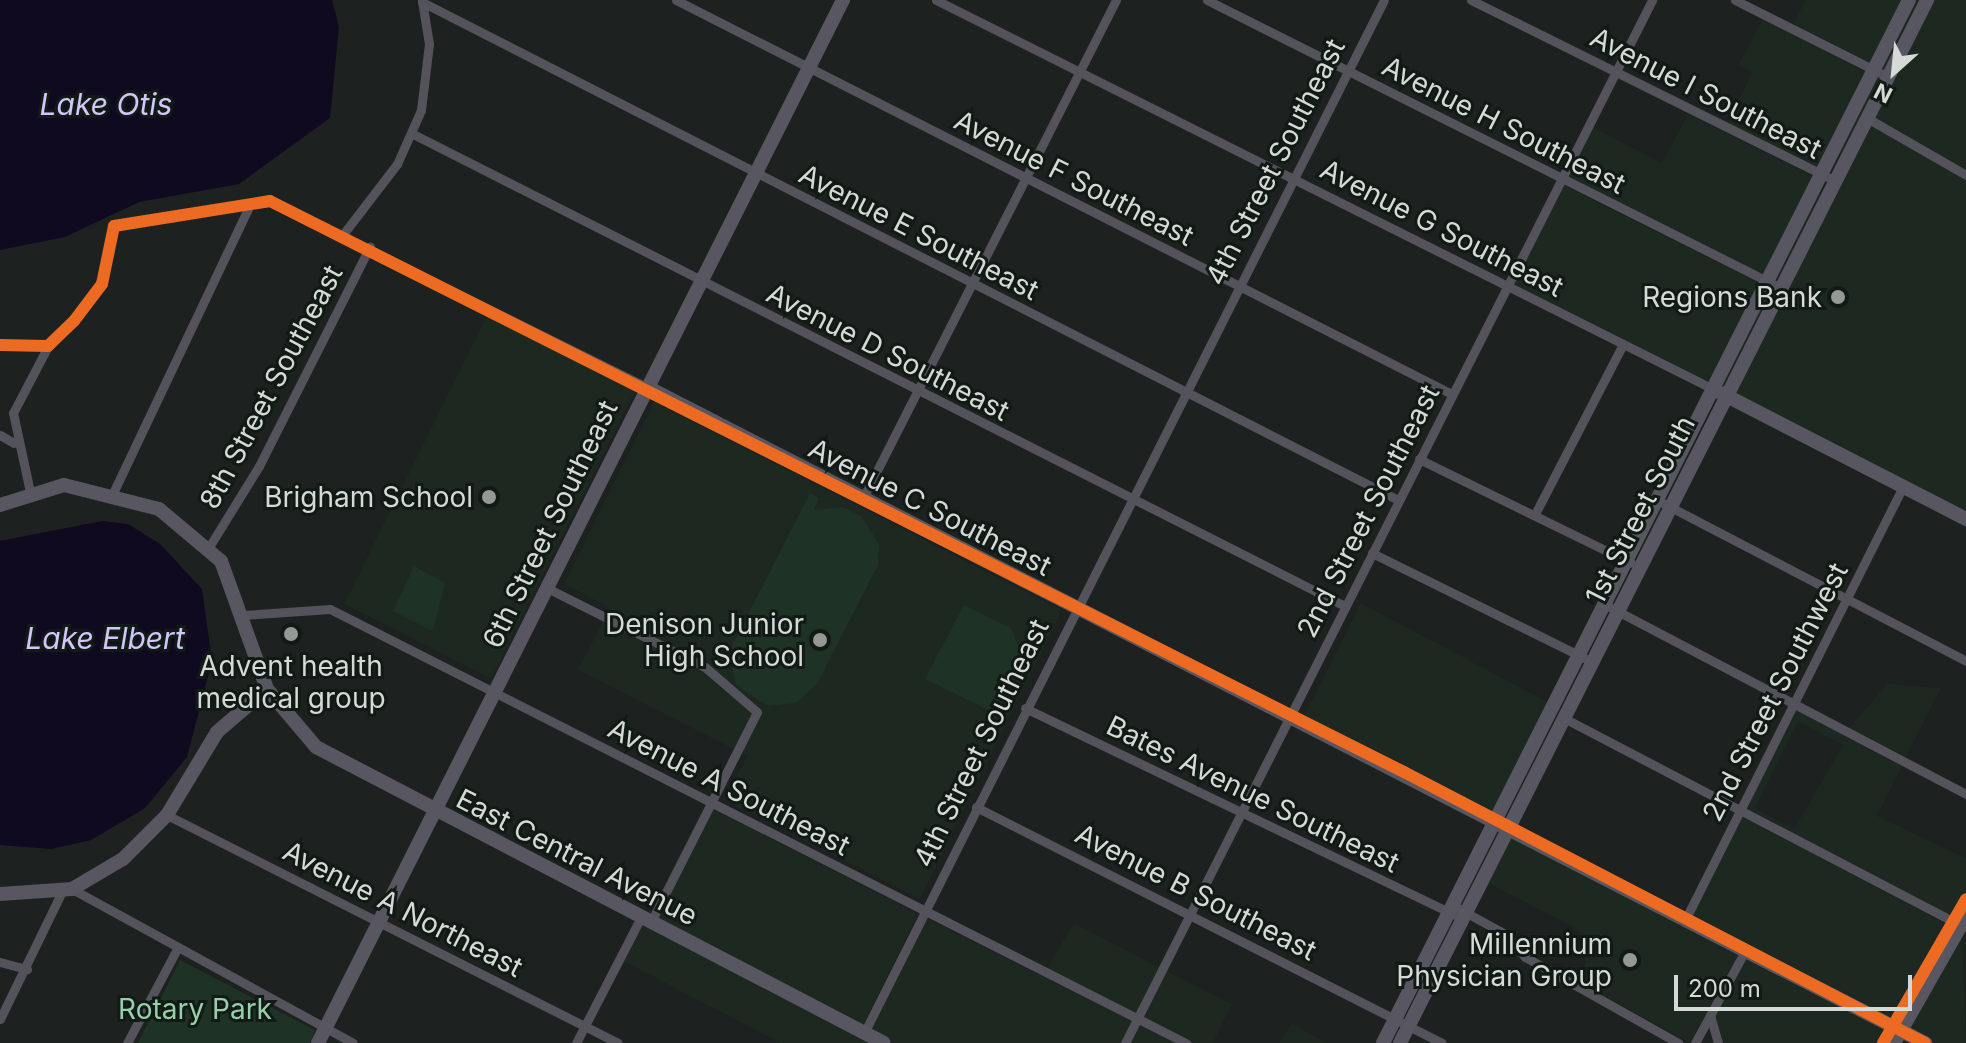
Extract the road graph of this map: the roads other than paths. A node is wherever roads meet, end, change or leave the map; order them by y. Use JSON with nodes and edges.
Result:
{"nodes":[{"id":1,"x":676,"y":0,"type":"edge"},
{"id":2,"x":843,"y":0,"type":"edge"},
{"id":3,"x":936,"y":0,"type":"edge"},
{"id":4,"x":1116,"y":0,"type":"edge"},
{"id":5,"x":1207,"y":0,"type":"edge"},
{"id":6,"x":1384,"y":0,"type":"edge"},
{"id":7,"x":1471,"y":0,"type":"edge"},
{"id":8,"x":1652,"y":0,"type":"edge"},
{"id":9,"x":1735,"y":0,"type":"edge"},
{"id":10,"x":1909,"y":0,"type":"edge"},
{"id":11,"x":1927,"y":0,"type":"edge"},
{"id":12,"x":422,"y":1,"type":"edge"},
{"id":13,"x":808,"y":68,"type":"junction"},
{"id":14,"x":1348,"y":71,"type":"junction"},
{"id":15,"x":1080,"y":73,"type":"junction"},
{"id":16,"x":1616,"y":73,"type":"junction"},
{"id":17,"x":1881,"y":74,"type":"junction"},
{"id":18,"x":1867,"y":118,"type":"junction"},
{"id":19,"x":413,"y":134,"type":"junction"},
{"id":20,"x":754,"y":173,"type":"junction"},
{"id":21,"x":1966,"y":175,"type":"edge"},
{"id":22,"x":1294,"y":178,"type":"junction"},
{"id":23,"x":1829,"y":178,"type":"junction"},
{"id":24,"x":1027,"y":179,"type":"junction"},
{"id":25,"x":1562,"y":179,"type":"junction"},
{"id":26,"x":251,"y":203,"type":"junction"},
{"id":27,"x":344,"y":233,"type":"junction"},
{"id":28,"x":370,"y":246,"type":"junction"},
{"id":29,"x":700,"y":280,"type":"junction"},
{"id":30,"x":1767,"y":281,"type":"junction"},
{"id":31,"x":972,"y":285,"type":"junction"},
{"id":32,"x":1236,"y":285,"type":"junction"},
{"id":33,"x":1508,"y":287,"type":"junction"},
{"id":34,"x":1781,"y":288,"type":"junction"},
{"id":35,"x":1623,"y":344,"type":"junction"},
{"id":36,"x":0,"y":345,"type":"edge"},
{"id":37,"x":48,"y":346,"type":"junction"},
{"id":38,"x":647,"y":387,"type":"junction"},
{"id":39,"x":1713,"y":389,"type":"junction"},
{"id":40,"x":1182,"y":391,"type":"junction"},
{"id":41,"x":916,"y":392,"type":"junction"},
{"id":42,"x":1452,"y":394,"type":"junction"},
{"id":43,"x":1727,"y":397,"type":"junction"},
{"id":44,"x":0,"y":435,"type":"edge"},
{"id":45,"x":14,"y":443,"type":"junction"},
{"id":46,"x":1419,"y":459,"type":"junction"},
{"id":47,"x":1903,"y":487,"type":"junction"},
{"id":48,"x":30,"y":492,"type":"junction"},
{"id":49,"x":113,"y":493,"type":"junction"},
{"id":50,"x":1128,"y":498,"type":"junction"},
{"id":51,"x":862,"y":500,"type":"junction"},
{"id":52,"x":1398,"y":500,"type":"junction"},
{"id":53,"x":1657,"y":500,"type":"junction"},
{"id":54,"x":0,"y":505,"type":"edge"},
{"id":55,"x":1671,"y":506,"type":"junction"},
{"id":56,"x":1535,"y":514,"type":"junction"},
{"id":57,"x":1966,"y":519,"type":"edge"},
{"id":58,"x":209,"y":547,"type":"junction"},
{"id":59,"x":1372,"y":553,"type":"junction"},
{"id":60,"x":1626,"y":561,"type":"junction"},
{"id":61,"x":1640,"y":568,"type":"junction"},
{"id":62,"x":547,"y":588,"type":"junction"},
{"id":63,"x":1847,"y":598,"type":"junction"},
{"id":64,"x":1604,"y":604,"type":"junction"},
{"id":65,"x":1075,"y":606,"type":"junction"},
{"id":66,"x":1345,"y":606,"type":"junction"},
{"id":67,"x":1619,"y":611,"type":"junction"},
{"id":68,"x":243,"y":615,"type":"junction"},
{"id":69,"x":1579,"y":655,"type":"junction"},
{"id":70,"x":1966,"y":661,"type":"edge"},
{"id":71,"x":1593,"y":662,"type":"junction"},
{"id":72,"x":267,"y":689,"type":"junction"},
{"id":73,"x":496,"y":693,"type":"junction"},
{"id":74,"x":1793,"y":704,"type":"junction"},
{"id":75,"x":1025,"y":708,"type":"junction"},
{"id":76,"x":1551,"y":711,"type":"junction"},
{"id":77,"x":1290,"y":715,"type":"junction"},
{"id":78,"x":1565,"y":719,"type":"junction"},
{"id":79,"x":1966,"y":794,"type":"edge"},
{"id":80,"x":711,"y":802,"type":"junction"},
{"id":81,"x":976,"y":807,"type":"junction"},
{"id":82,"x":1740,"y":810,"type":"junction"},
{"id":83,"x":1243,"y":811,"type":"junction"},
{"id":84,"x":434,"y":813,"type":"junction"},
{"id":85,"x":167,"y":815,"type":"junction"},
{"id":86,"x":1503,"y":822,"type":"junction"},
{"id":87,"x":67,"y":889,"type":"junction"},
{"id":88,"x":0,"y":894,"type":"edge"},
{"id":89,"x":924,"y":911,"type":"junction"},
{"id":90,"x":1457,"y":912,"type":"junction"},
{"id":91,"x":1190,"y":914,"type":"junction"},
{"id":92,"x":1686,"y":918,"type":"junction"},
{"id":93,"x":375,"y":919,"type":"junction"},
{"id":94,"x":645,"y":922,"type":"junction"},
{"id":95,"x":1964,"y":923,"type":"edge"},
{"id":96,"x":1746,"y":949,"type":"junction"},
{"id":97,"x":176,"y":951,"type":"junction"},
{"id":98,"x":0,"y":962,"type":"edge"},
{"id":99,"x":27,"y":969,"type":"junction"},
{"id":100,"x":1710,"y":1015,"type":"junction"},
{"id":101,"x":0,"y":1019,"type":"edge"},
{"id":102,"x":1138,"y":1019,"type":"junction"},
{"id":103,"x":1403,"y":1021,"type":"junction"},
{"id":104,"x":585,"y":1026,"type":"junction"},
{"id":105,"x":323,"y":1028,"type":"junction"},
{"id":106,"x":1897,"y":1037,"type":"edge"},
{"id":107,"x":873,"y":1039,"type":"edge"},
{"id":108,"x":127,"y":1043,"type":"edge"},
{"id":109,"x":318,"y":1043,"type":"edge"},
{"id":110,"x":353,"y":1043,"type":"edge"},
{"id":111,"x":576,"y":1043,"type":"edge"},
{"id":112,"x":618,"y":1043,"type":"edge"},
{"id":113,"x":1125,"y":1043,"type":"edge"},
{"id":114,"x":1186,"y":1043,"type":"edge"},
{"id":115,"x":1383,"y":1043,"type":"edge"},
{"id":116,"x":1400,"y":1043,"type":"edge"},
{"id":117,"x":1442,"y":1043,"type":"edge"},
{"id":118,"x":1678,"y":1043,"type":"edge"},
{"id":119,"x":1695,"y":1043,"type":"edge"},
{"id":120,"x":1718,"y":1043,"type":"edge"},
{"id":121,"x":1925,"y":1043,"type":"edge"}],
"edges":[{"from":1,"to":13,"type":"street","name":"Avenue F Southeast"},
{"from":2,"to":13,"type":"street","name":"6th Street Southeast"},
{"from":3,"to":15,"type":"street","name":"Avenue G Southeast"},
{"from":4,"to":15,"type":"street"},
{"from":5,"to":14,"type":"street","name":"Avenue H Southeast"},
{"from":6,"to":14,"type":"street","name":"4th Street Southeast"},
{"from":7,"to":16,"type":"street","name":"Avenue I Southeast"},
{"from":8,"to":16,"type":"street","name":"2nd Street Southeast"},
{"from":9,"to":17,"type":"street"},
{"from":10,"to":17,"type":"street","name":"1st Street South"},
{"from":11,"to":17,"type":"street","name":"1st Street South"},
{"from":12,"to":19,"type":"street"},
{"from":12,"to":20,"type":"street","name":"Avenue E Southeast"},
{"from":13,"to":20,"type":"street","name":"6th Street Southeast"},
{"from":13,"to":24,"type":"street","name":"Avenue F Southeast"},
{"from":14,"to":22,"type":"street","name":"4th Street Southeast"},
{"from":14,"to":25,"type":"street","name":"Avenue H Southeast"},
{"from":15,"to":22,"type":"street","name":"Avenue G Southeast"},
{"from":15,"to":24,"type":"street"},
{"from":16,"to":23,"type":"street","name":"Avenue I Southeast"},
{"from":16,"to":25,"type":"street","name":"2nd Street Southeast"},
{"from":17,"to":18,"type":"street","name":"1st Street South"},
{"from":17,"to":23,"type":"street","name":"1st Street South"},
{"from":18,"to":21,"type":"street"},
{"from":18,"to":23,"type":"street","name":"1st Street South"},
{"from":19,"to":27,"type":"street"},
{"from":19,"to":29,"type":"street","name":"Avenue D Southeast"},
{"from":20,"to":29,"type":"street","name":"6th Street Southeast"},
{"from":20,"to":31,"type":"street","name":"Avenue E Southeast"},
{"from":22,"to":32,"type":"street","name":"4th Street Southeast"},
{"from":22,"to":33,"type":"street","name":"Avenue G Southeast"},
{"from":23,"to":30,"type":"street","name":"1st Street South"},
{"from":23,"to":34,"type":"street","name":"1st Street South"},
{"from":24,"to":31,"type":"street"},
{"from":24,"to":32,"type":"street","name":"Avenue F Southeast"},
{"from":25,"to":30,"type":"street","name":"Avenue H Southeast"},
{"from":25,"to":33,"type":"street","name":"2nd Street Southeast"},
{"from":26,"to":27,"type":"street","name":"Avenue C Southeast"},
{"from":26,"to":37,"type":"street","name":"Avenue C Southeast"},
{"from":26,"to":49,"type":"street"},
{"from":27,"to":28,"type":"street","name":"Avenue C Southeast"},
{"from":28,"to":38,"type":"street","name":"Avenue C Southeast"},
{"from":28,"to":58,"type":"street","name":"8th Street Southeast"},
{"from":29,"to":38,"type":"street","name":"6th Street Southeast"},
{"from":29,"to":41,"type":"street","name":"Avenue D Southeast"},
{"from":30,"to":34,"type":"street","name":"Avenue H Southeast"},
{"from":30,"to":39,"type":"street","name":"1st Street South"},
{"from":31,"to":40,"type":"street","name":"Avenue E Southeast"},
{"from":31,"to":41,"type":"street"},
{"from":32,"to":40,"type":"street","name":"4th Street Southeast"},
{"from":32,"to":42,"type":"street","name":"Avenue F Southeast"},
{"from":33,"to":35,"type":"street","name":"Avenue G Southeast"},
{"from":33,"to":42,"type":"street","name":"2nd Street Southeast"},
{"from":34,"to":43,"type":"street","name":"1st Street South"},
{"from":35,"to":39,"type":"street","name":"Avenue G Southeast"},
{"from":35,"to":56,"type":"street"},
{"from":36,"to":37,"type":"street"},
{"from":37,"to":45,"type":"street"},
{"from":38,"to":51,"type":"street","name":"Avenue C Southeast"},
{"from":38,"to":62,"type":"street","name":"6th Street Southeast"},
{"from":39,"to":43,"type":"street"},
{"from":39,"to":53,"type":"street","name":"1st Street South"},
{"from":40,"to":50,"type":"street","name":"4th Street Southeast"},
{"from":40,"to":52,"type":"street","name":"Avenue E Southeast"},
{"from":41,"to":50,"type":"street","name":"Avenue D Southeast"},
{"from":41,"to":51,"type":"street"},
{"from":42,"to":46,"type":"street","name":"2nd Street Southeast"},
{"from":43,"to":47,"type":"street"},
{"from":43,"to":55,"type":"street","name":"1st Street South"},
{"from":44,"to":45,"type":"street"},
{"from":45,"to":48,"type":"street"},
{"from":46,"to":52,"type":"street","name":"2nd Street Southeast"},
{"from":46,"to":56,"type":"street"},
{"from":47,"to":57,"type":"street"},
{"from":47,"to":63,"type":"street","name":"2nd Street Southwest"},
{"from":48,"to":49,"type":"street"},
{"from":48,"to":54,"type":"street"},
{"from":49,"to":58,"type":"street"},
{"from":50,"to":65,"type":"street","name":"4th Street Southeast"},
{"from":50,"to":66,"type":"street","name":"Avenue D Southeast"},
{"from":51,"to":65,"type":"street","name":"Avenue C Southeast"},
{"from":52,"to":59,"type":"street","name":"2nd Street Southeast"},
{"from":53,"to":55,"type":"street"},
{"from":53,"to":60,"type":"street","name":"1st Street South"},
{"from":55,"to":61,"type":"street","name":"1st Street South"},
{"from":55,"to":63,"type":"street"},
{"from":56,"to":60,"type":"street"},
{"from":58,"to":68,"type":"street"},
{"from":59,"to":66,"type":"street","name":"2nd Street Southeast"},
{"from":59,"to":69,"type":"street"},
{"from":60,"to":61,"type":"street"},
{"from":60,"to":64,"type":"street","name":"1st Street South"},
{"from":61,"to":67,"type":"street","name":"1st Street South"},
{"from":62,"to":73,"type":"street","name":"6th Street Southeast"},
{"from":62,"to":80,"type":"street"},
{"from":63,"to":70,"type":"street"},
{"from":63,"to":74,"type":"street","name":"2nd Street Southwest"},
{"from":64,"to":67,"type":"street"},
{"from":64,"to":69,"type":"street","name":"1st Street South"},
{"from":65,"to":75,"type":"street","name":"4th Street Southeast"},
{"from":65,"to":77,"type":"street","name":"Avenue C Southeast"},
{"from":66,"to":77,"type":"street","name":"2nd Street Southeast"},
{"from":67,"to":71,"type":"street","name":"1st Street South"},
{"from":67,"to":74,"type":"street"},
{"from":68,"to":72,"type":"street"},
{"from":68,"to":73,"type":"street","name":"Avenue A Southeast"},
{"from":69,"to":71,"type":"street"},
{"from":69,"to":76,"type":"street","name":"1st Street South"},
{"from":71,"to":78,"type":"street","name":"1st Street South"},
{"from":72,"to":84,"type":"street","name":"East Central Avenue"},
{"from":72,"to":85,"type":"street"},
{"from":73,"to":80,"type":"street","name":"Avenue A Southeast"},
{"from":73,"to":84,"type":"street","name":"6th Street Southeast"},
{"from":74,"to":79,"type":"street"},
{"from":74,"to":82,"type":"street","name":"2nd Street Southwest"},
{"from":75,"to":81,"type":"street","name":"4th Street Southeast"},
{"from":75,"to":83,"type":"street","name":"Bates Avenue Southeast"},
{"from":76,"to":78,"type":"street"},
{"from":76,"to":86,"type":"street","name":"1st Street South"},
{"from":77,"to":83,"type":"street","name":"2nd Street Southeast"},
{"from":77,"to":86,"type":"street","name":"Avenue C Southeast"},
{"from":78,"to":82,"type":"street"},
{"from":78,"to":86,"type":"street","name":"1st Street South"},
{"from":80,"to":89,"type":"street","name":"Avenue A Southeast"},
{"from":80,"to":94,"type":"street"},
{"from":81,"to":89,"type":"street","name":"4th Street Southeast"},
{"from":81,"to":91,"type":"street","name":"Avenue B Southeast"},
{"from":82,"to":92,"type":"street","name":"2nd Street Southwest"},
{"from":82,"to":95,"type":"street"},
{"from":83,"to":90,"type":"street","name":"Bates Avenue Southeast"},
{"from":83,"to":91,"type":"street","name":"2nd Street Southeast"},
{"from":84,"to":93,"type":"street","name":"6th Street Southeast"},
{"from":84,"to":94,"type":"street","name":"East Central Avenue"},
{"from":85,"to":87,"type":"street"},
{"from":85,"to":93,"type":"street","name":"Avenue A Northeast"},
{"from":86,"to":90,"type":"street","name":"1st Street South"},
{"from":86,"to":92,"type":"street","name":"Avenue C Southeast"},
{"from":87,"to":88,"type":"street"},
{"from":87,"to":97,"type":"street"},
{"from":87,"to":99,"type":"street"},
{"from":89,"to":102,"type":"street","name":"Avenue A Southeast"},
{"from":89,"to":107,"type":"street","name":"4th Street Southeast"},
{"from":90,"to":103,"type":"street","name":"1st Street South"},
{"from":90,"to":118,"type":"street","name":"Bates Avenue Southeast"},
{"from":91,"to":102,"type":"street","name":"2nd Street Southeast"},
{"from":91,"to":103,"type":"street","name":"Avenue B Southeast"},
{"from":92,"to":96,"type":"street","name":"Avenue C Southeast"},
{"from":93,"to":104,"type":"street","name":"Avenue A Northeast"},
{"from":93,"to":105,"type":"street","name":"6th Street Southeast"},
{"from":94,"to":104,"type":"street"},
{"from":94,"to":107,"type":"street","name":"East Central Avenue"},
{"from":95,"to":106,"type":"street"},
{"from":96,"to":100,"type":"street"},
{"from":96,"to":106,"type":"street","name":"Avenue C Southeast"},
{"from":97,"to":105,"type":"street"},
{"from":97,"to":108,"type":"street"},
{"from":98,"to":99,"type":"street"},
{"from":99,"to":101,"type":"street"},
{"from":100,"to":119,"type":"street"},
{"from":100,"to":120,"type":"street"},
{"from":102,"to":113,"type":"street","name":"2nd Street Southeast"},
{"from":102,"to":114,"type":"street","name":"Avenue A Southeast"},
{"from":103,"to":115,"type":"street","name":"1st Street South"},
{"from":103,"to":116,"type":"street","name":"1st Street South"},
{"from":103,"to":117,"type":"street","name":"Avenue B Southeast"},
{"from":104,"to":111,"type":"street"},
{"from":104,"to":112,"type":"street","name":"Avenue A Northeast"},
{"from":105,"to":109,"type":"street","name":"6th Street Southeast"},
{"from":105,"to":110,"type":"street"},
{"from":106,"to":121,"type":"street","name":"Avenue C Southeast"}]}
